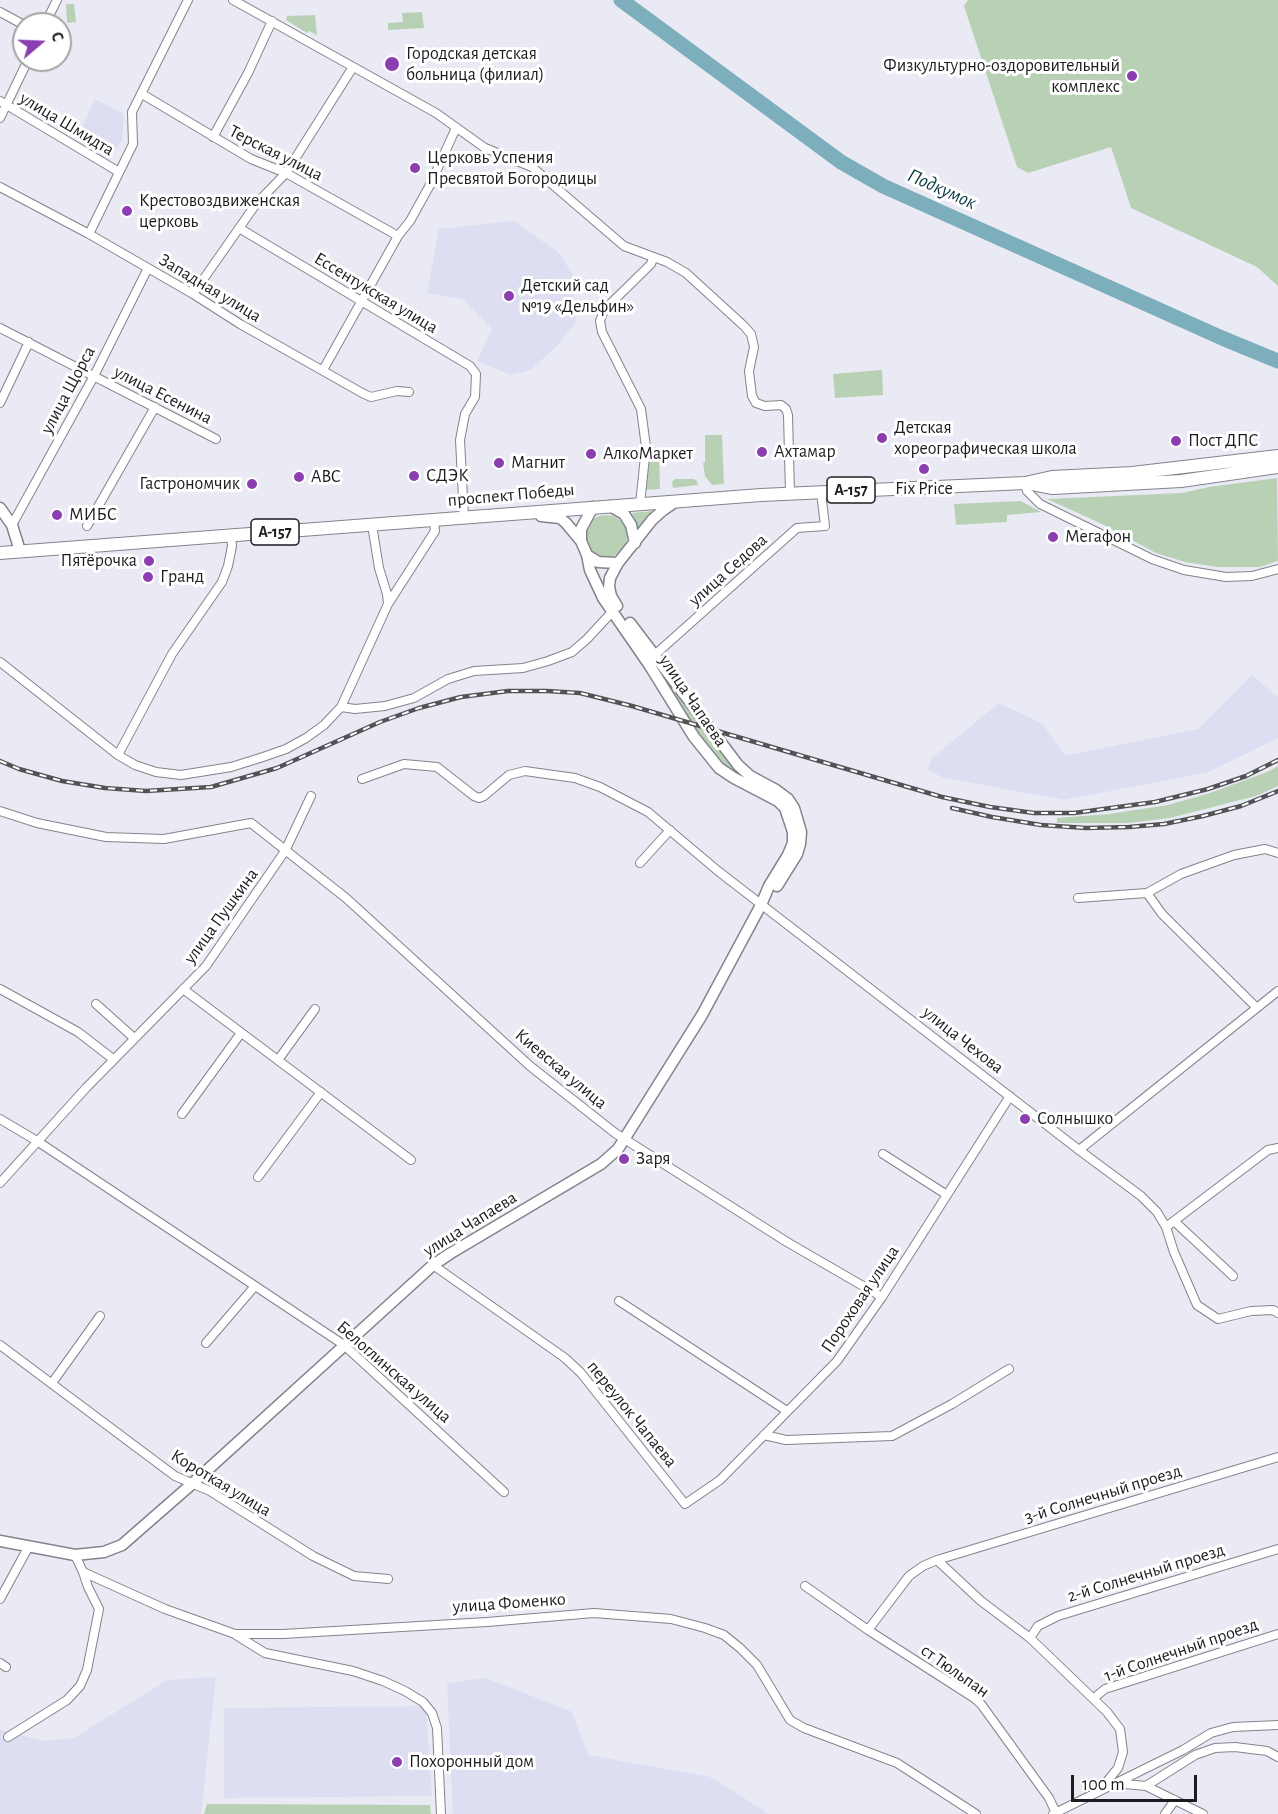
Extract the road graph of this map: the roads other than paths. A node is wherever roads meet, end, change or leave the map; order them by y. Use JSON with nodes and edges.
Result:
{"nodes":[{"id":1,"x":188,"y":0,"type":"edge"},
{"id":2,"x":233,"y":0,"type":"edge"},
{"id":3,"x":272,"y":21,"type":"junction"},
{"id":4,"x":353,"y":67,"type":"junction"},
{"id":5,"x":21,"y":72,"type":"edge"},
{"id":6,"x":142,"y":94,"type":"junction"},
{"id":7,"x":3,"y":103,"type":"edge"},
{"id":8,"x":0,"y":118,"type":"edge"},
{"id":9,"x":456,"y":128,"type":"junction"},
{"id":10,"x":213,"y":137,"type":"junction"},
{"id":11,"x":119,"y":172,"type":"junction"},
{"id":12,"x":286,"y":173,"type":"junction"},
{"id":13,"x":0,"y":187,"type":"edge"},
{"id":14,"x":239,"y":228,"type":"junction"},
{"id":15,"x":89,"y":234,"type":"junction"},
{"id":16,"x":398,"y":236,"type":"junction"},
{"id":17,"x":653,"y":258,"type":"junction"},
{"id":18,"x":148,"y":268,"type":"junction"},
{"id":19,"x":193,"y":294,"type":"junction"},
{"id":20,"x":361,"y":303,"type":"junction"},
{"id":21,"x":0,"y":328,"type":"edge"},
{"id":22,"x":29,"y":342,"type":"junction"},
{"id":23,"x":323,"y":370,"type":"junction"},
{"id":24,"x":93,"y":376,"type":"junction"},
{"id":25,"x":409,"y":392,"type":"dead end"},
{"id":26,"x":0,"y":403,"type":"edge"},
{"id":27,"x":155,"y":407,"type":"junction"},
{"id":28,"x":216,"y":439,"type":"dead end"},
{"id":29,"x":1273,"y":462,"type":"edge"},
{"id":30,"x":1025,"y":483,"type":"junction"},
{"id":31,"x":821,"y":492,"type":"junction"},
{"id":32,"x":790,"y":493,"type":"junction"},
{"id":33,"x":677,"y":501,"type":"junction"},
{"id":34,"x":640,"y":504,"type":"junction"},
{"id":35,"x":610,"y":506,"type":"junction"},
{"id":36,"x":593,"y":507,"type":"junction"},
{"id":37,"x":0,"y":508,"type":"edge"},
{"id":38,"x":529,"y":512,"type":"junction"},
{"id":39,"x":464,"y":517,"type":"junction"},
{"id":40,"x":434,"y":520,"type":"junction"},
{"id":41,"x":12,"y":525,"type":"junction"},
{"id":42,"x":372,"y":525,"type":"junction"},
{"id":43,"x":87,"y":526,"type":"dead end"},
{"id":44,"x":231,"y":535,"type":"junction"},
{"id":45,"x":581,"y":541,"type":"junction"},
{"id":46,"x":635,"y":543,"type":"junction"},
{"id":47,"x":20,"y":551,"type":"junction"},
{"id":48,"x":0,"y":553,"type":"edge"},
{"id":49,"x":588,"y":555,"type":"junction"},
{"id":50,"x":618,"y":562,"type":"junction"},
{"id":51,"x":1277,"y":570,"type":"edge"},
{"id":52,"x":388,"y":604,"type":"junction"},
{"id":53,"x":612,"y":612,"type":"junction"},
{"id":54,"x":658,"y":652,"type":"dead end"},
{"id":55,"x":0,"y":662,"type":"edge"},
{"id":56,"x":342,"y":707,"type":"junction"},
{"id":57,"x":118,"y":755,"type":"junction"},
{"id":58,"x":362,"y":779,"type":"dead end"},
{"id":59,"x":311,"y":796,"type":"dead end"},
{"id":60,"x":0,"y":810,"type":"edge"},
{"id":61,"x":670,"y":830,"type":"junction"},
{"id":62,"x":285,"y":851,"type":"junction"},
{"id":63,"x":1278,"y":853,"type":"edge"},
{"id":64,"x":640,"y":862,"type":"dead end"},
{"id":65,"x":1147,"y":893,"type":"junction"},
{"id":66,"x":1078,"y":898,"type":"dead end"},
{"id":67,"x":761,"y":904,"type":"junction"},
{"id":68,"x":0,"y":989,"type":"edge"},
{"id":69,"x":183,"y":989,"type":"junction"},
{"id":70,"x":1278,"y":991,"type":"edge"},
{"id":71,"x":96,"y":1004,"type":"dead end"},
{"id":72,"x":1256,"y":1007,"type":"junction"},
{"id":73,"x":315,"y":1009,"type":"dead end"},
{"id":74,"x":241,"y":1032,"type":"junction"},
{"id":75,"x":134,"y":1038,"type":"junction"},
{"id":76,"x":113,"y":1059,"type":"junction"},
{"id":77,"x":278,"y":1060,"type":"junction"},
{"id":78,"x":321,"y":1092,"type":"junction"},
{"id":79,"x":1010,"y":1096,"type":"junction"},
{"id":80,"x":182,"y":1114,"type":"dead end"},
{"id":81,"x":0,"y":1119,"type":"edge"},
{"id":82,"x":624,"y":1139,"type":"junction"},
{"id":83,"x":37,"y":1141,"type":"junction"},
{"id":84,"x":1278,"y":1148,"type":"edge"},
{"id":85,"x":1079,"y":1150,"type":"junction"},
{"id":86,"x":883,"y":1155,"type":"dead end"},
{"id":87,"x":411,"y":1160,"type":"dead end"},
{"id":88,"x":258,"y":1177,"type":"dead end"},
{"id":89,"x":0,"y":1183,"type":"edge"},
{"id":90,"x":947,"y":1195,"type":"junction"},
{"id":91,"x":1174,"y":1221,"type":"junction"},
{"id":92,"x":1166,"y":1227,"type":"junction"},
{"id":93,"x":433,"y":1265,"type":"junction"},
{"id":94,"x":1233,"y":1276,"type":"dead end"},
{"id":95,"x":255,"y":1286,"type":"junction"},
{"id":96,"x":882,"y":1297,"type":"junction"},
{"id":97,"x":619,"y":1300,"type":"dead end"},
{"id":98,"x":1278,"y":1313,"type":"edge"},
{"id":99,"x":100,"y":1316,"type":"dead end"},
{"id":100,"x":206,"y":1343,"type":"dead end"},
{"id":101,"x":0,"y":1345,"type":"edge"},
{"id":102,"x":344,"y":1345,"type":"junction"},
{"id":103,"x":1009,"y":1369,"type":"dead end"},
{"id":104,"x":52,"y":1383,"type":"junction"},
{"id":105,"x":787,"y":1412,"type":"junction"},
{"id":106,"x":764,"y":1435,"type":"junction"},
{"id":107,"x":1278,"y":1457,"type":"edge"},
{"id":108,"x":193,"y":1484,"type":"junction"},
{"id":109,"x":504,"y":1492,"type":"dead end"},
{"id":110,"x":685,"y":1504,"type":"joint"},
{"id":111,"x":0,"y":1541,"type":"edge"},
{"id":112,"x":29,"y":1546,"type":"junction"},
{"id":113,"x":1278,"y":1549,"type":"edge"},
{"id":114,"x":75,"y":1555,"type":"junction"},
{"id":115,"x":937,"y":1560,"type":"junction"},
{"id":116,"x":83,"y":1572,"type":"junction"},
{"id":117,"x":388,"y":1579,"type":"dead end"},
{"id":118,"x":805,"y":1586,"type":"dead end"},
{"id":119,"x":0,"y":1599,"type":"edge"},
{"id":120,"x":868,"y":1630,"type":"junction"},
{"id":121,"x":235,"y":1634,"type":"junction"},
{"id":122,"x":1278,"y":1634,"type":"edge"},
{"id":123,"x":1030,"y":1638,"type":"junction"},
{"id":124,"x":1094,"y":1698,"type":"junction"},
{"id":125,"x":1278,"y":1725,"type":"edge"},
{"id":126,"x":8,"y":1737,"type":"dead end"},
{"id":127,"x":1278,"y":1756,"type":"edge"},
{"id":128,"x":1146,"y":1785,"type":"junction"},
{"id":129,"x":1100,"y":1790,"type":"junction"},
{"id":130,"x":1175,"y":1800,"type":"junction"},
{"id":131,"x":1054,"y":1813,"type":"edge"},
{"id":132,"x":441,"y":1814,"type":"edge"},
{"id":133,"x":976,"y":1814,"type":"edge"},
{"id":134,"x":1165,"y":1814,"type":"edge"},
{"id":135,"x":1203,"y":1814,"type":"edge"}],
"edges":[{"from":1,"to":6,"type":"street"},
{"from":2,"to":3,"type":"street"},
{"from":3,"to":4,"type":"street"},
{"from":3,"to":10,"type":"street"},
{"from":4,"to":9,"type":"street"},
{"from":4,"to":12,"type":"street"},
{"from":5,"to":7,"type":"street"},
{"from":6,"to":10,"type":"street","name":"Терская улица"},
{"from":6,"to":11,"type":"street"},
{"from":7,"to":8,"type":"street"},
{"from":7,"to":11,"type":"street","name":"улица Шмидта"},
{"from":9,"to":16,"type":"street"},
{"from":9,"to":17,"type":"street"},
{"from":10,"to":12,"type":"street","name":"Терская улица"},
{"from":11,"to":15,"type":"street"},
{"from":12,"to":14,"type":"street"},
{"from":12,"to":16,"type":"street","name":"Терская улица"},
{"from":13,"to":15,"type":"street","name":"Западная улица"},
{"from":14,"to":19,"type":"street"},
{"from":14,"to":20,"type":"street","name":"Ессентукская улица"},
{"from":15,"to":18,"type":"street","name":"Западная улица"},
{"from":16,"to":20,"type":"street"},
{"from":17,"to":32,"type":"street"},
{"from":17,"to":34,"type":"street"},
{"from":18,"to":19,"type":"street","name":"Западная улица"},
{"from":18,"to":24,"type":"street","name":"улица Щорса"},
{"from":19,"to":23,"type":"street","name":"Западная улица"},
{"from":20,"to":23,"type":"street"},
{"from":20,"to":39,"type":"street","name":"Ессентукская улица"},
{"from":21,"to":22,"type":"street","name":"улица Есенина"},
{"from":22,"to":24,"type":"street","name":"улица Есенина"},
{"from":22,"to":26,"type":"street"},
{"from":23,"to":25,"type":"street","name":"Западная улица"},
{"from":24,"to":27,"type":"street","name":"улица Есенина"},
{"from":24,"to":41,"type":"street","name":"улица Щорса"},
{"from":27,"to":28,"type":"street","name":"улица Есенина"},
{"from":27,"to":43,"type":"street"},
{"from":29,"to":30,"type":"main road","name":"проспект Победы","number":"А-157"},
{"from":30,"to":31,"type":"main road","name":"проспект Победы","number":"А-157"},
{"from":30,"to":51,"type":"street"},
{"from":31,"to":32,"type":"main road","name":"проспект Победы","number":"А-157"},
{"from":31,"to":54,"type":"street","name":"улица Седова"},
{"from":32,"to":33,"type":"main road","name":"проспект Победы","number":"А-157"},
{"from":33,"to":34,"type":"main road","name":"проспект Победы","number":"А-157"},
{"from":33,"to":46,"type":"main road","name":"улица Чапаева"},
{"from":34,"to":35,"type":"main road","name":"проспект Победы","number":"А-157"},
{"from":35,"to":36,"type":"main road","name":"проспект Победы","number":"А-157"},
{"from":35,"to":46,"type":"main road"},
{"from":36,"to":38,"type":"main road","name":"проспект Победы","number":"А-157"},
{"from":36,"to":45,"type":"main road"},
{"from":37,"to":41,"type":"main road"},
{"from":38,"to":39,"type":"main road","name":"проспект Победы","number":"А-157"},
{"from":38,"to":45,"type":"main road","name":"улица Чапаева"},
{"from":39,"to":40,"type":"main road","name":"проспект Победы","number":"А-157"},
{"from":40,"to":42,"type":"main road","name":"проспект Победы","number":"А-157"},
{"from":40,"to":52,"type":"street"},
{"from":41,"to":47,"type":"main road"},
{"from":42,"to":44,"type":"main road","name":"проспект Победы","number":"А-157"},
{"from":42,"to":52,"type":"street"},
{"from":44,"to":47,"type":"main road","name":"проспект Победы","number":"А-157"},
{"from":44,"to":57,"type":"street"},
{"from":45,"to":49,"type":"main road","name":"улица Чапаева"},
{"from":46,"to":50,"type":"main road","name":"улица Чапаева"},
{"from":47,"to":48,"type":"main road","name":"проспект Победы","number":"А-157"},
{"from":49,"to":50,"type":"main road"},
{"from":49,"to":53,"type":"main road","name":"улица Чапаева"},
{"from":50,"to":67,"type":"main road","name":"улица Чапаева"},
{"from":52,"to":56,"type":"street"},
{"from":53,"to":56,"type":"street"},
{"from":53,"to":67,"type":"main road","name":"улица Чапаева"},
{"from":55,"to":57,"type":"street"},
{"from":56,"to":57,"type":"street"},
{"from":58,"to":61,"type":"street","name":"улица Чехова"},
{"from":59,"to":62,"type":"street","name":"улица Пушкина"},
{"from":60,"to":62,"type":"street","name":"Киевская улица"},
{"from":61,"to":64,"type":"street"},
{"from":61,"to":67,"type":"street","name":"улица Чехова"},
{"from":62,"to":69,"type":"street","name":"улица Пушкина"},
{"from":62,"to":82,"type":"street","name":"Киевская улица"},
{"from":63,"to":65,"type":"street"},
{"from":65,"to":66,"type":"street"},
{"from":65,"to":72,"type":"street"},
{"from":67,"to":79,"type":"street","name":"улица Чехова"},
{"from":67,"to":82,"type":"main road","name":"улица Чапаева"},
{"from":68,"to":76,"type":"street"},
{"from":69,"to":74,"type":"street"},
{"from":69,"to":75,"type":"street","name":"улица Пушкина"},
{"from":70,"to":72,"type":"street"},
{"from":71,"to":75,"type":"street"},
{"from":72,"to":85,"type":"street"},
{"from":73,"to":77,"type":"street"},
{"from":74,"to":77,"type":"street"},
{"from":74,"to":80,"type":"street"},
{"from":75,"to":76,"type":"street","name":"улица Пушкина"},
{"from":76,"to":83,"type":"street","name":"улица Пушкина"},
{"from":77,"to":78,"type":"street"},
{"from":78,"to":87,"type":"street"},
{"from":78,"to":88,"type":"street"},
{"from":79,"to":85,"type":"street","name":"улица Чехова"},
{"from":79,"to":90,"type":"street","name":"Пороховая улица"},
{"from":81,"to":83,"type":"street","name":"Белоглинская улица"},
{"from":82,"to":93,"type":"main road","name":"улица Чапаева"},
{"from":82,"to":96,"type":"street","name":"Киевская улица"},
{"from":83,"to":89,"type":"street","name":"улица Пушкина"},
{"from":83,"to":95,"type":"street","name":"Белоглинская улица"},
{"from":84,"to":91,"type":"street"},
{"from":85,"to":92,"type":"street","name":"улица Чехова"},
{"from":86,"to":90,"type":"street"},
{"from":90,"to":96,"type":"street","name":"Пороховая улица"},
{"from":91,"to":92,"type":"street"},
{"from":91,"to":94,"type":"street"},
{"from":92,"to":98,"type":"street","name":"улица Чехова"},
{"from":93,"to":102,"type":"main road","name":"улица Чапаева"},
{"from":93,"to":110,"type":"street","name":"переулок Чапаева"},
{"from":95,"to":100,"type":"street"},
{"from":95,"to":102,"type":"street","name":"Белоглинская улица"},
{"from":96,"to":105,"type":"street","name":"Пороховая улица"},
{"from":97,"to":105,"type":"street"},
{"from":99,"to":104,"type":"street"},
{"from":101,"to":104,"type":"street","name":"Короткая улица"},
{"from":102,"to":108,"type":"main road","name":"улица Чапаева"},
{"from":102,"to":109,"type":"street","name":"Белоглинская улица"},
{"from":103,"to":106,"type":"street"},
{"from":104,"to":108,"type":"street","name":"Короткая улица"},
{"from":105,"to":106,"type":"street","name":"Пороховая улица"},
{"from":106,"to":110,"type":"street","name":"Пороховая улица"},
{"from":107,"to":115,"type":"street","name":"3-й Солнечный проезд"},
{"from":108,"to":114,"type":"main road","name":"улица Чапаева"},
{"from":108,"to":117,"type":"street","name":"Короткая улица"},
{"from":111,"to":112,"type":"main road"},
{"from":112,"to":114,"type":"main road"},
{"from":112,"to":119,"type":"street"},
{"from":113,"to":123,"type":"street","name":"2-й Солнечный проезд"},
{"from":114,"to":116,"type":"street"},
{"from":115,"to":120,"type":"street","name":"3-й Солнечный проезд"},
{"from":115,"to":123,"type":"street"},
{"from":116,"to":121,"type":"street","name":"улица Фоменко"},
{"from":116,"to":126,"type":"street"},
{"from":118,"to":120,"type":"street","name":"ст Тюльпан"},
{"from":120,"to":131,"type":"street","name":"ст Тюльпан"},
{"from":121,"to":132,"type":"street"},
{"from":121,"to":133,"type":"street","name":"улица Фоменко"},
{"from":122,"to":124,"type":"street","name":"1-й Солнечный проезд"},
{"from":123,"to":124,"type":"street"},
{"from":124,"to":129,"type":"street"},
{"from":125,"to":129,"type":"street"},
{"from":127,"to":128,"type":"street"},
{"from":128,"to":129,"type":"street"},
{"from":128,"to":130,"type":"street"},
{"from":129,"to":131,"type":"street"},
{"from":130,"to":134,"type":"street"},
{"from":130,"to":135,"type":"street"}]}
